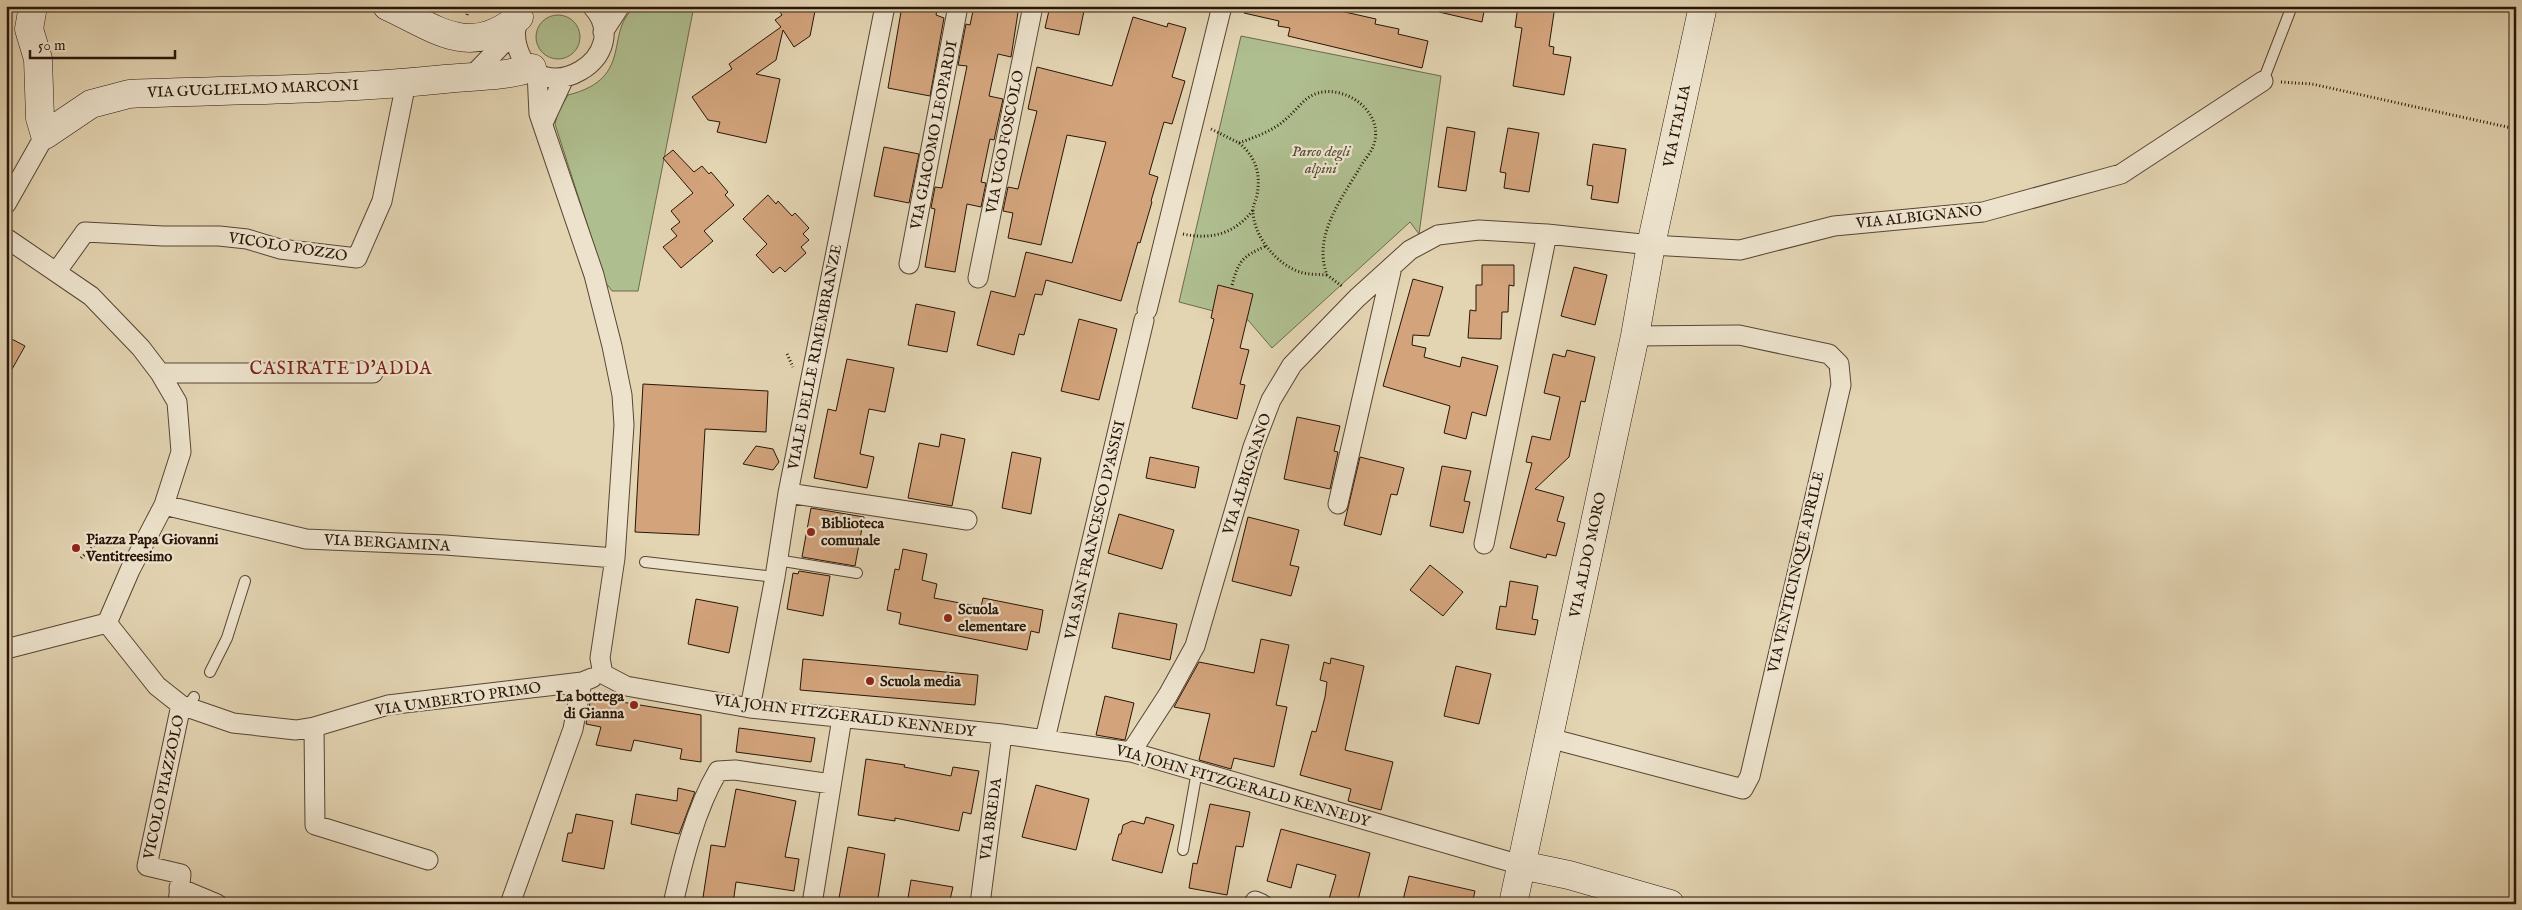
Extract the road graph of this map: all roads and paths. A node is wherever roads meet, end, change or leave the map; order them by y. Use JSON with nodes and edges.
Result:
{"nodes":[{"id":1,"x":33,"y":6,"type":"edge"},
{"id":2,"x":387,"y":6,"type":"edge"},
{"id":3,"x":592,"y":6,"type":"edge"},
{"id":4,"x":620,"y":6,"type":"edge"},
{"id":5,"x":885,"y":6,"type":"edge"},
{"id":6,"x":958,"y":6,"type":"edge"},
{"id":7,"x":1033,"y":6,"type":"edge"},
{"id":8,"x":1222,"y":6,"type":"edge"},
{"id":9,"x":1703,"y":6,"type":"edge"},
{"id":10,"x":2292,"y":6,"type":"edge"},
{"id":11,"x":520,"y":18,"type":"edge"},
{"id":12,"x":603,"y":32,"type":"junction"},
{"id":13,"x":534,"y":70,"type":"junction"},
{"id":14,"x":472,"y":76,"type":"junction"},
{"id":15,"x":564,"y":78,"type":"junction"},
{"id":16,"x":2263,"y":81,"type":"junction"},
{"id":17,"x":406,"y":83,"type":"junction"},
{"id":18,"x":543,"y":123,"type":"junction"},
{"id":19,"x":2516,"y":129,"type":"edge"},
{"id":20,"x":1219,"y":132,"type":"dead end"},
{"id":21,"x":45,"y":135,"type":"junction"},
{"id":22,"x":1239,"y":143,"type":"junction"},
{"id":23,"x":6,"y":204,"type":"edge"},
{"id":24,"x":1253,"y":210,"type":"junction"},
{"id":25,"x":1547,"y":234,"type":"junction"},
{"id":26,"x":1194,"y":236,"type":"dead end"},
{"id":27,"x":6,"y":238,"type":"edge"},
{"id":28,"x":1651,"y":245,"type":"junction"},
{"id":29,"x":1266,"y":246,"type":"junction"},
{"id":30,"x":909,"y":264,"type":"dead end"},
{"id":31,"x":1392,"y":267,"type":"junction"},
{"id":32,"x":57,"y":271,"type":"junction"},
{"id":33,"x":1327,"y":275,"type":"junction"},
{"id":34,"x":978,"y":278,"type":"dead end"},
{"id":35,"x":1232,"y":285,"type":"dead end"},
{"id":36,"x":1358,"y":298,"type":"junction"},
{"id":37,"x":1636,"y":336,"type":"junction"},
{"id":38,"x":160,"y":372,"type":"junction"},
{"id":39,"x":373,"y":373,"type":"dead end"},
{"id":40,"x":788,"y":493,"type":"junction"},
{"id":41,"x":1338,"y":504,"type":"dead end"},
{"id":42,"x":164,"y":505,"type":"junction"},
{"id":43,"x":967,"y":520,"type":"dead end"},
{"id":44,"x":146,"y":538,"type":"junction"},
{"id":45,"x":1484,"y":544,"type":"dead end"},
{"id":46,"x":81,"y":558,"type":"dead end"},
{"id":47,"x":615,"y":558,"type":"junction"},
{"id":48,"x":645,"y":562,"type":"dead end"},
{"id":49,"x":776,"y":569,"type":"junction"},
{"id":50,"x":857,"y":573,"type":"dead end"},
{"id":51,"x":245,"y":581,"type":"dead end"},
{"id":52,"x":106,"y":623,"type":"junction"},
{"id":53,"x":6,"y":649,"type":"edge"},
{"id":54,"x":210,"y":672,"type":"dead end"},
{"id":55,"x":603,"y":674,"type":"junction"},
{"id":56,"x":582,"y":682,"type":"junction"},
{"id":57,"x":187,"y":703,"type":"junction"},
{"id":58,"x":750,"y":708,"type":"junction"},
{"id":59,"x":842,"y":718,"type":"junction"},
{"id":60,"x":314,"y":727,"type":"junction"},
{"id":61,"x":1002,"y":734,"type":"junction"},
{"id":62,"x":1549,"y":738,"type":"junction"},
{"id":63,"x":1045,"y":739,"type":"junction"},
{"id":64,"x":1130,"y":752,"type":"junction"},
{"id":65,"x":1197,"y":771,"type":"junction"},
{"id":66,"x":831,"y":784,"type":"junction"},
{"id":67,"x":1183,"y":850,"type":"dead end"},
{"id":68,"x":428,"y":860,"type":"dead end"},
{"id":69,"x":1521,"y":865,"type":"junction"},
{"id":70,"x":178,"y":896,"type":"edge"},
{"id":71,"x":217,"y":904,"type":"edge"},
{"id":72,"x":510,"y":904,"type":"edge"},
{"id":73,"x":673,"y":904,"type":"edge"},
{"id":74,"x":812,"y":904,"type":"edge"},
{"id":75,"x":980,"y":904,"type":"edge"},
{"id":76,"x":1513,"y":904,"type":"edge"},
{"id":77,"x":1670,"y":904,"type":"edge"}],
"edges":[{"from":1,"to":21,"type":"street"},
{"from":2,"to":11,"type":"street"},
{"from":3,"to":12,"type":"street"},
{"from":4,"to":12,"type":"street"},
{"from":5,"to":40,"type":"street","name":"VIALE DELLE RIMEMBRANZE"},
{"from":6,"to":30,"type":"street","name":"VIA GIACOMO LEOPARDI"},
{"from":7,"to":34,"type":"street","name":"VIA UGO FOSCOLO"},
{"from":8,"to":63,"type":"street","name":"VIA SAN FRANCESCO D'ASSISI"},
{"from":9,"to":28,"type":"street","name":"VIA ITALIA"},
{"from":10,"to":16,"type":"lane"},
{"from":11,"to":13,"type":"street"},
{"from":11,"to":14,"type":"street"},
{"from":12,"to":15,"type":"street"},
{"from":13,"to":14,"type":"street","name":"VIA GUGLIELMO MARCONI"},
{"from":13,"to":15,"type":"street"},
{"from":13,"to":18,"type":"street"},
{"from":14,"to":17,"type":"street","name":"VIA GUGLIELMO MARCONI"},
{"from":15,"to":18,"type":"street"},
{"from":16,"to":19,"type":"path"},
{"from":16,"to":28,"type":"street","name":"VIA ALBIGNANO"},
{"from":17,"to":21,"type":"street","name":"VIA GUGLIELMO MARCONI"},
{"from":17,"to":32,"type":"street","name":"VICOLO POZZO"},
{"from":18,"to":47,"type":"street"},
{"from":20,"to":22,"type":"path"},
{"from":21,"to":23,"type":"street"},
{"from":22,"to":24,"type":"path"},
{"from":22,"to":33,"type":"path"},
{"from":24,"to":26,"type":"path"},
{"from":24,"to":29,"type":"path"},
{"from":25,"to":28,"type":"street","name":"VIA ALBIGNANO"},
{"from":25,"to":31,"type":"street","name":"VIA ALBIGNANO"},
{"from":25,"to":45,"type":"street"},
{"from":27,"to":32,"type":"street"},
{"from":28,"to":37,"type":"street","name":"VIA ALDO MORO"},
{"from":29,"to":33,"type":"path"},
{"from":29,"to":35,"type":"path"},
{"from":31,"to":36,"type":"street","name":"VIA ALBIGNANO"},
{"from":31,"to":41,"type":"street"},
{"from":32,"to":38,"type":"street"},
{"from":33,"to":36,"type":"path"},
{"from":36,"to":64,"type":"street","name":"VIA ALBIGNANO"},
{"from":37,"to":62,"type":"street","name":"VIA ALDO MORO"},
{"from":37,"to":62,"type":"street","name":"VIA VENTICINQUE APRILE"},
{"from":38,"to":39,"type":"street"},
{"from":38,"to":42,"type":"street"},
{"from":40,"to":43,"type":"street"},
{"from":40,"to":49,"type":"street","name":"VIALE DELLE RIMEMBRANZE"},
{"from":42,"to":44,"type":"street"},
{"from":42,"to":47,"type":"street","name":"VIA BERGAMINA"},
{"from":44,"to":46,"type":"path"},
{"from":44,"to":52,"type":"street"},
{"from":47,"to":55,"type":"street"},
{"from":48,"to":49,"type":"lane"},
{"from":49,"to":50,"type":"lane"},
{"from":49,"to":58,"type":"street","name":"VIALE DELLE RIMEMBRANZE"},
{"from":51,"to":54,"type":"lane"},
{"from":52,"to":53,"type":"street"},
{"from":52,"to":57,"type":"street","name":"VIA UMBERTO PRIMO"},
{"from":55,"to":56,"type":"street","name":"VIA UMBERTO PRIMO"},
{"from":55,"to":58,"type":"street","name":"VIA JOHN FITZGERALD KENNEDY"},
{"from":56,"to":60,"type":"street","name":"VIA UMBERTO PRIMO"},
{"from":56,"to":72,"type":"street"},
{"from":57,"to":60,"type":"street","name":"VIA UMBERTO PRIMO"},
{"from":57,"to":70,"type":"street","name":"VICOLO PIAZZOLO"},
{"from":58,"to":59,"type":"street","name":"VIA JOHN FITZGERALD KENNEDY"},
{"from":59,"to":61,"type":"street","name":"VIA JOHN FITZGERALD KENNEDY"},
{"from":59,"to":66,"type":"street"},
{"from":60,"to":68,"type":"street"},
{"from":61,"to":63,"type":"street","name":"VIA JOHN FITZGERALD KENNEDY"},
{"from":61,"to":75,"type":"street","name":"VIA BREDA"},
{"from":62,"to":69,"type":"street","name":"VIA ALDO MORO"},
{"from":63,"to":64,"type":"street","name":"VIA JOHN FITZGERALD KENNEDY"},
{"from":64,"to":65,"type":"street","name":"VIA JOHN FITZGERALD KENNEDY"},
{"from":65,"to":67,"type":"lane"},
{"from":65,"to":69,"type":"street","name":"VIA JOHN FITZGERALD KENNEDY"},
{"from":66,"to":73,"type":"street"},
{"from":66,"to":74,"type":"street"},
{"from":69,"to":76,"type":"street","name":"VIA ALDO MORO"},
{"from":69,"to":77,"type":"street","name":"VIA JOHN FITZGERALD KENNEDY"},
{"from":70,"to":71,"type":"street"}]}
